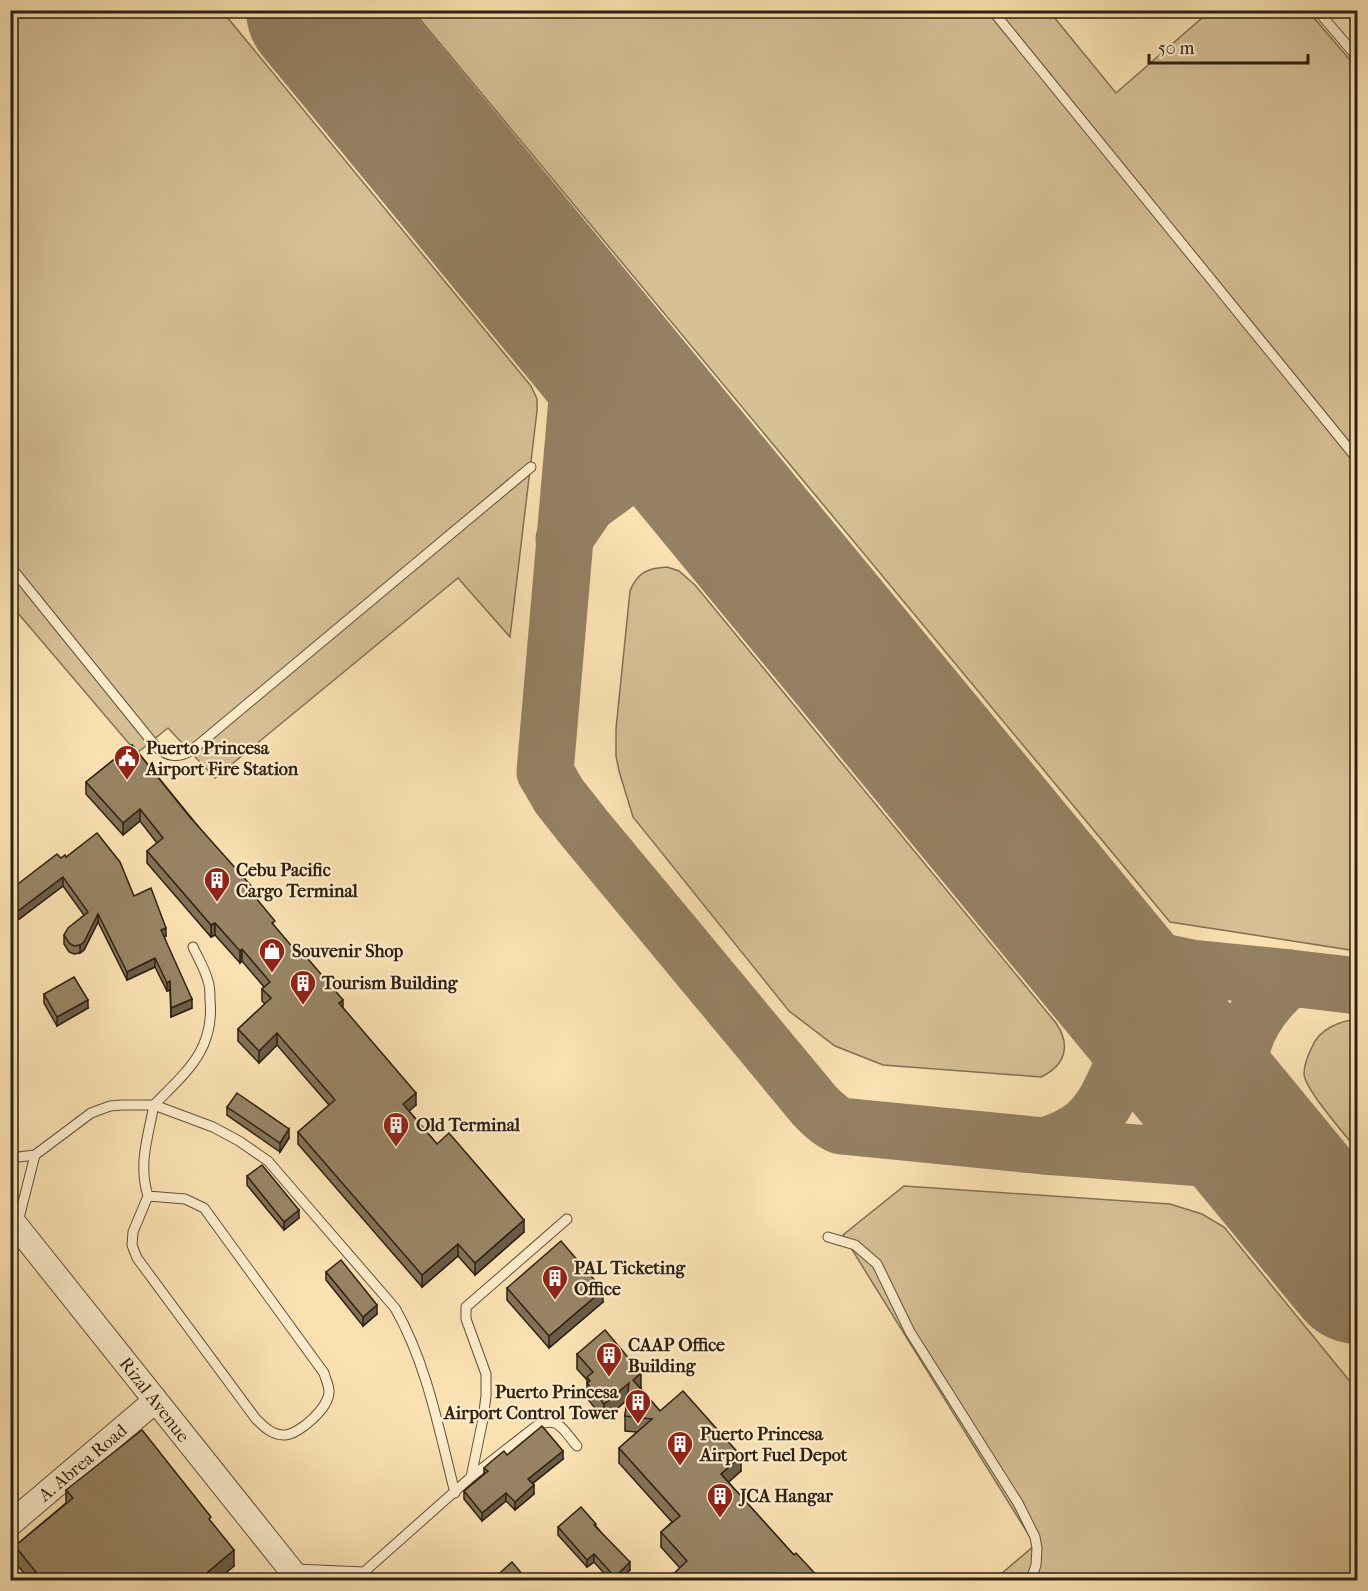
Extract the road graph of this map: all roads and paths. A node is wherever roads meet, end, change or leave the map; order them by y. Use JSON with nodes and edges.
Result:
{"nodes":[{"id":1,"x":992,"y":10,"type":"edge"},
{"id":2,"x":1317,"y":10,"type":"edge"},
{"id":3,"x":1358,"y":58,"type":"edge"},
{"id":4,"x":1358,"y":460,"type":"edge"},
{"id":5,"x":531,"y":467,"type":"dead end"},
{"id":6,"x":10,"y":566,"type":"edge"},
{"id":7,"x":193,"y":947,"type":"dead end"},
{"id":8,"x":154,"y":1106,"type":"junction"},
{"id":9,"x":35,"y":1155,"type":"junction"},
{"id":10,"x":10,"y":1158,"type":"edge"},
{"id":11,"x":148,"y":1196,"type":"junction"},
{"id":12,"x":567,"y":1219,"type":"dead end"},
{"id":13,"x":14,"y":1222,"type":"edge"},
{"id":14,"x":828,"y":1238,"type":"dead end"},
{"id":15,"x":155,"y":1401,"type":"junction"},
{"id":16,"x":577,"y":1446,"type":"dead end"},
{"id":17,"x":471,"y":1477,"type":"junction"},
{"id":18,"x":455,"y":1492,"type":"junction"},
{"id":19,"x":10,"y":1524,"type":"edge"},
{"id":20,"x":294,"y":1575,"type":"edge"},
{"id":21,"x":363,"y":1576,"type":"edge"},
{"id":22,"x":1031,"y":1581,"type":"edge"}],
"edges":[{"from":1,"to":4,"type":"lane"},
{"from":2,"to":3,"type":"lane"},
{"from":5,"to":6,"type":"lane"},
{"from":7,"to":8,"type":"lane"},
{"from":8,"to":9,"type":"lane"},
{"from":8,"to":11,"type":"lane"},
{"from":8,"to":18,"type":"lane"},
{"from":9,"to":10,"type":"lane"},
{"from":9,"to":13,"type":"lane"},
{"from":11,"to":11,"type":"lane"},
{"from":12,"to":17,"type":"lane"},
{"from":13,"to":15,"type":"street","name":"Rizal Avenue"},
{"from":14,"to":22,"type":"lane"},
{"from":15,"to":19,"type":"street","name":"A. Abrea Road"},
{"from":15,"to":20,"type":"street","name":"Rizal Avenue"},
{"from":16,"to":17,"type":"lane"},
{"from":17,"to":18,"type":"lane"},
{"from":18,"to":21,"type":"lane"},
{"from":20,"to":21,"type":"lane"}]}
